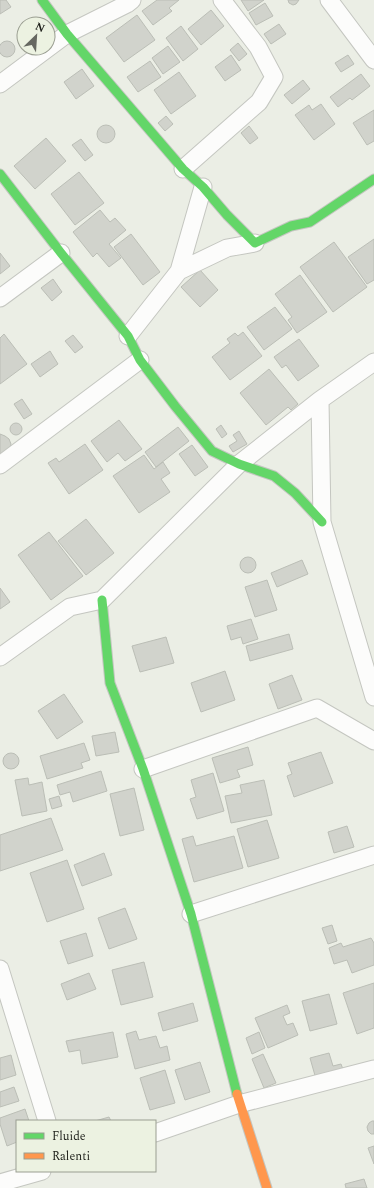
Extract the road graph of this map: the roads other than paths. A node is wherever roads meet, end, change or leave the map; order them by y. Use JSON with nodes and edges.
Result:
{"nodes":[{"id":1,"x":42,"y":0,"type":"edge"},
{"id":2,"x":132,"y":0,"type":"edge"},
{"id":3,"x":222,"y":0,"type":"edge"},
{"id":4,"x":329,"y":0,"type":"edge"},
{"id":5,"x":66,"y":34,"type":"junction"},
{"id":6,"x":374,"y":60,"type":"edge"},
{"id":7,"x":0,"y":84,"type":"edge"},
{"id":8,"x":183,"y":169,"type":"junction"},
{"id":9,"x":0,"y":174,"type":"edge"},
{"id":10,"x":374,"y":179,"type":"edge"},
{"id":11,"x":204,"y":187,"type":"junction"},
{"id":12,"x":255,"y":243,"type":"junction"},
{"id":13,"x":61,"y":254,"type":"junction"},
{"id":14,"x":179,"y":271,"type":"junction"},
{"id":15,"x":0,"y":298,"type":"edge"},
{"id":16,"x":128,"y":336,"type":"junction"},
{"id":17,"x":140,"y":360,"type":"junction"},
{"id":18,"x":374,"y":362,"type":"edge"},
{"id":19,"x":320,"y":400,"type":"junction"},
{"id":20,"x":239,"y":464,"type":"junction"},
{"id":21,"x":0,"y":465,"type":"edge"},
{"id":22,"x":322,"y":522,"type":"junction"},
{"id":23,"x":102,"y":600,"type":"junction"},
{"id":24,"x":0,"y":657,"type":"edge"},
{"id":25,"x":374,"y":697,"type":"edge"},
{"id":26,"x":374,"y":741,"type":"edge"},
{"id":27,"x":143,"y":769,"type":"junction"},
{"id":28,"x":374,"y":855,"type":"edge"},
{"id":29,"x":191,"y":914,"type":"junction"},
{"id":30,"x":0,"y":969,"type":"edge"},
{"id":31,"x":374,"y":1069,"type":"edge"},
{"id":32,"x":240,"y":1104,"type":"junction"},
{"id":33,"x":47,"y":1120,"type":"edge"},
{"id":34,"x":156,"y":1133,"type":"edge"},
{"id":35,"x":38,"y":1172,"type":"edge"},
{"id":36,"x":0,"y":1183,"type":"edge"},
{"id":37,"x":267,"y":1188,"type":"edge"}],
"edges":[{"from":1,"to":5,"type":"street"},
{"from":2,"to":5,"type":"street"},
{"from":3,"to":8,"type":"street"},
{"from":4,"to":6,"type":"street"},
{"from":5,"to":7,"type":"street"},
{"from":5,"to":8,"type":"street"},
{"from":8,"to":11,"type":"street"},
{"from":9,"to":13,"type":"street"},
{"from":10,"to":12,"type":"street"},
{"from":11,"to":12,"type":"street"},
{"from":11,"to":14,"type":"street"},
{"from":12,"to":14,"type":"street"},
{"from":13,"to":15,"type":"street"},
{"from":13,"to":16,"type":"street"},
{"from":14,"to":16,"type":"street"},
{"from":16,"to":17,"type":"street"},
{"from":17,"to":20,"type":"street"},
{"from":17,"to":21,"type":"street"},
{"from":18,"to":19,"type":"street"},
{"from":19,"to":20,"type":"street"},
{"from":19,"to":22,"type":"street"},
{"from":20,"to":22,"type":"street"},
{"from":20,"to":23,"type":"street"},
{"from":22,"to":25,"type":"street"},
{"from":23,"to":24,"type":"street"},
{"from":23,"to":27,"type":"street"},
{"from":26,"to":27,"type":"street"},
{"from":27,"to":29,"type":"street"},
{"from":28,"to":29,"type":"street"},
{"from":29,"to":32,"type":"street"},
{"from":30,"to":33,"type":"street"},
{"from":31,"to":32,"type":"street"},
{"from":32,"to":34,"type":"street"},
{"from":32,"to":37,"type":"street"},
{"from":35,"to":36,"type":"street"}]}
